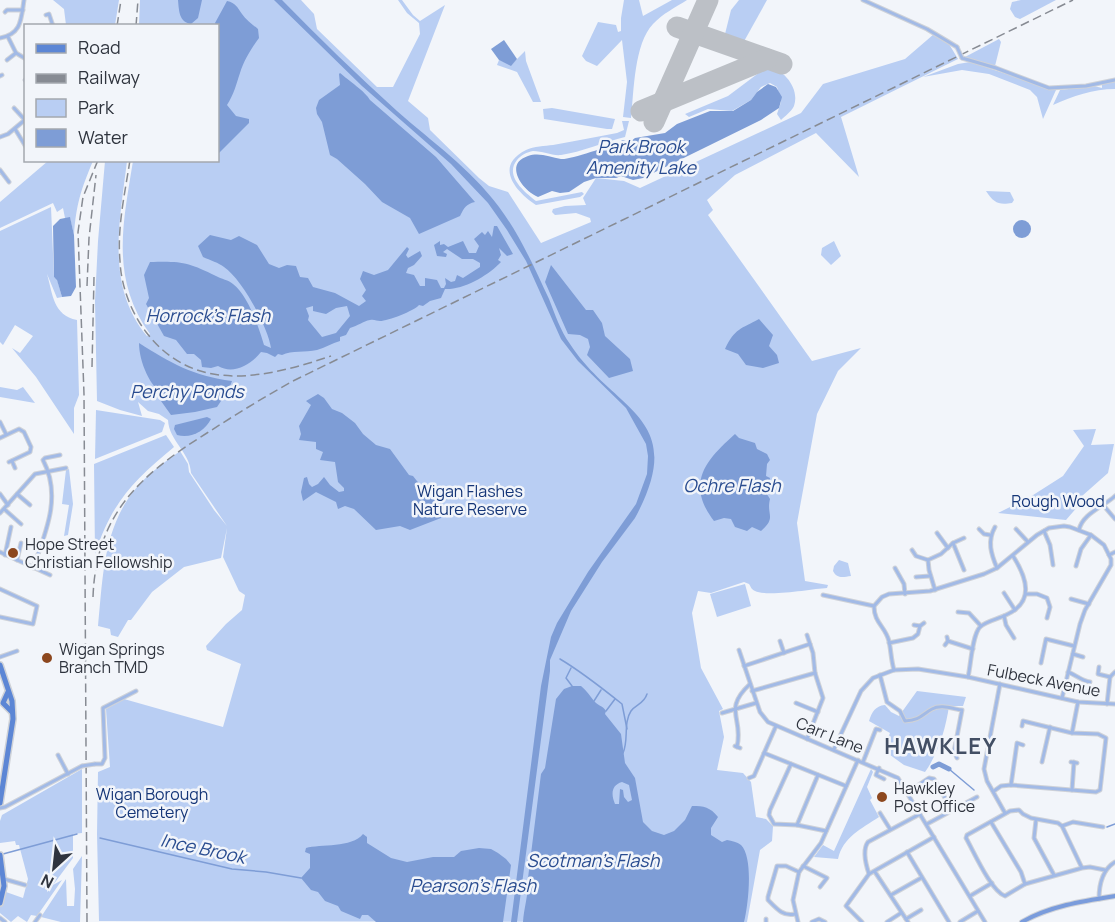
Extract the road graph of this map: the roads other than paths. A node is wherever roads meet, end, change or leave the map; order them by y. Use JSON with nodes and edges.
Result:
{"nodes":[{"id":1,"x":24,"y":0,"type":"edge"},
{"id":2,"x":864,"y":0,"type":"edge"},
{"id":3,"x":22,"y":9,"type":"junction"},
{"id":4,"x":5,"y":12,"type":"dead end"},
{"id":5,"x":46,"y":15,"type":"dead end"},
{"id":6,"x":52,"y":24,"type":"edge"},
{"id":7,"x":8,"y":37,"type":"junction"},
{"id":8,"x":0,"y":38,"type":"edge"},
{"id":9,"x":16,"y":53,"type":"junction"},
{"id":10,"x":24,"y":57,"type":"edge"},
{"id":11,"x":7,"y":60,"type":"dead end"},
{"id":12,"x":1115,"y":80,"type":"edge"},
{"id":13,"x":14,"y":108,"type":"dead end"},
{"id":14,"x":24,"y":119,"type":"edge"},
{"id":15,"x":24,"y":121,"type":"edge"},
{"id":16,"x":15,"y":129,"type":"junction"},
{"id":17,"x":0,"y":137,"type":"edge"},
{"id":18,"x":24,"y":144,"type":"edge"},
{"id":19,"x":0,"y":170,"type":"edge"},
{"id":20,"x":9,"y":182,"type":"dead end"},
{"id":21,"x":0,"y":422,"type":"edge"},
{"id":22,"x":6,"y":434,"type":"junction"},
{"id":23,"x":0,"y":438,"type":"edge"},
{"id":24,"x":60,"y":455,"type":"dead end"},
{"id":25,"x":15,"y":468,"type":"dead end"},
{"id":26,"x":66,"y":468,"type":"dead end"},
{"id":27,"x":49,"y":472,"type":"junction"},
{"id":28,"x":0,"y":495,"type":"edge"},
{"id":29,"x":17,"y":495,"type":"junction"},
{"id":30,"x":1115,"y":496,"type":"edge"},
{"id":31,"x":8,"y":505,"type":"junction"},
{"id":32,"x":30,"y":505,"type":"dead end"},
{"id":33,"x":1104,"y":506,"type":"junction"},
{"id":34,"x":4,"y":509,"type":"junction"},
{"id":35,"x":0,"y":513,"type":"edge"},
{"id":36,"x":1115,"y":520,"type":"edge"},
{"id":37,"x":21,"y":524,"type":"dead end"},
{"id":38,"x":11,"y":527,"type":"dead end"},
{"id":39,"x":995,"y":527,"type":"dead end"},
{"id":40,"x":979,"y":529,"type":"dead end"},
{"id":41,"x":1016,"y":529,"type":"dead end"},
{"id":42,"x":1078,"y":530,"type":"junction"},
{"id":43,"x":1044,"y":531,"type":"junction"},
{"id":44,"x":937,"y":533,"type":"dead end"},
{"id":45,"x":957,"y":535,"type":"dead end"},
{"id":46,"x":990,"y":535,"type":"junction"},
{"id":47,"x":1091,"y":535,"type":"junction"},
{"id":48,"x":964,"y":538,"type":"dead end"},
{"id":49,"x":959,"y":541,"type":"junction"},
{"id":50,"x":1028,"y":542,"type":"junction"},
{"id":51,"x":21,"y":543,"type":"dead end"},
{"id":52,"x":953,"y":543,"type":"junction"},
{"id":53,"x":948,"y":548,"type":"junction"},
{"id":54,"x":912,"y":550,"type":"dead end"},
{"id":55,"x":0,"y":552,"type":"edge"},
{"id":56,"x":1115,"y":552,"type":"edge"},
{"id":57,"x":5,"y":555,"type":"junction"},
{"id":58,"x":1109,"y":555,"type":"junction"},
{"id":59,"x":1013,"y":556,"type":"junction"},
{"id":60,"x":17,"y":560,"type":"junction"},
{"id":61,"x":928,"y":560,"type":"junction"},
{"id":62,"x":1053,"y":565,"type":"dead end"},
{"id":63,"x":1076,"y":566,"type":"dead end"},
{"id":64,"x":33,"y":568,"type":"junction"},
{"id":65,"x":997,"y":568,"type":"junction"},
{"id":66,"x":898,"y":570,"type":"dead end"},
{"id":67,"x":964,"y":570,"type":"dead end"},
{"id":68,"x":50,"y":575,"type":"dead end"},
{"id":69,"x":930,"y":576,"type":"junction"},
{"id":70,"x":916,"y":577,"type":"dead end"},
{"id":71,"x":0,"y":589,"type":"edge"},
{"id":72,"x":935,"y":590,"type":"junction"},
{"id":73,"x":1004,"y":593,"type":"dead end"},
{"id":74,"x":905,"y":594,"type":"junction"},
{"id":75,"x":1026,"y":594,"type":"junction"},
{"id":76,"x":823,"y":595,"type":"dead end"},
{"id":77,"x":1074,"y":598,"type":"dead end"},
{"id":78,"x":1089,"y":604,"type":"junction"},
{"id":79,"x":874,"y":606,"type":"junction"},
{"id":80,"x":1015,"y":610,"type":"junction"},
{"id":81,"x":958,"y":612,"type":"dead end"},
{"id":82,"x":1004,"y":616,"type":"junction"},
{"id":83,"x":0,"y":617,"type":"edge"},
{"id":84,"x":1047,"y":618,"type":"dead end"},
{"id":85,"x":914,"y":625,"type":"dead end"},
{"id":86,"x":981,"y":626,"type":"junction"},
{"id":87,"x":807,"y":635,"type":"dead end"},
{"id":88,"x":1014,"y":638,"type":"dead end"},
{"id":89,"x":780,"y":641,"type":"dead end"},
{"id":90,"x":889,"y":643,"type":"junction"},
{"id":91,"x":810,"y":644,"type":"junction"},
{"id":92,"x":945,"y":645,"type":"dead end"},
{"id":93,"x":1074,"y":646,"type":"junction"},
{"id":94,"x":973,"y":649,"type":"junction"},
{"id":95,"x":739,"y":650,"type":"dead end"},
{"id":96,"x":16,"y":651,"type":"dead end"},
{"id":97,"x":784,"y":653,"type":"junction"},
{"id":98,"x":1073,"y":654,"type":"junction"},
{"id":99,"x":0,"y":657,"type":"edge"},
{"id":100,"x":1083,"y":657,"type":"dead end"},
{"id":101,"x":1041,"y":663,"type":"dead end"},
{"id":102,"x":0,"y":665,"type":"edge"},
{"id":103,"x":744,"y":666,"type":"junction"},
{"id":104,"x":1099,"y":667,"type":"dead end"},
{"id":105,"x":894,"y":670,"type":"junction"},
{"id":106,"x":1068,"y":672,"type":"junction"},
{"id":107,"x":1115,"y":672,"type":"edge"},
{"id":108,"x":815,"y":673,"type":"junction"},
{"id":109,"x":880,"y":675,"type":"junction"},
{"id":110,"x":968,"y":677,"type":"junction"},
{"id":111,"x":1110,"y":677,"type":"junction"},
{"id":112,"x":1090,"y":682,"type":"dead end"},
{"id":113,"x":750,"y":684,"type":"junction"},
{"id":114,"x":1000,"y":684,"type":"junction"},
{"id":115,"x":136,"y":691,"type":"dead end"},
{"id":116,"x":752,"y":691,"type":"junction"},
{"id":117,"x":1062,"y":698,"type":"junction"},
{"id":118,"x":1078,"y":702,"type":"junction"},
{"id":119,"x":5,"y":703,"type":"edge"},
{"id":120,"x":756,"y":703,"type":"junction"},
{"id":121,"x":797,"y":704,"type":"dead end"},
{"id":122,"x":1107,"y":704,"type":"junction"},
{"id":123,"x":1115,"y":704,"type":"edge"},
{"id":124,"x":734,"y":710,"type":"junction"},
{"id":125,"x":818,"y":712,"type":"junction"},
{"id":126,"x":722,"y":713,"type":"dead end"},
{"id":127,"x":1023,"y":721,"type":"dead end"},
{"id":128,"x":776,"y":726,"type":"junction"},
{"id":129,"x":1050,"y":727,"type":"junction"},
{"id":130,"x":880,"y":730,"type":"dead end"},
{"id":131,"x":1072,"y":733,"type":"junction"},
{"id":132,"x":807,"y":739,"type":"junction"},
{"id":133,"x":1023,"y":745,"type":"dead end"},
{"id":134,"x":737,"y":747,"type":"dead end"},
{"id":135,"x":834,"y":749,"type":"junction"},
{"id":136,"x":945,"y":750,"type":"dead end"},
{"id":137,"x":954,"y":752,"type":"junction"},
{"id":138,"x":764,"y":753,"type":"junction"},
{"id":139,"x":58,"y":755,"type":"dead end"},
{"id":140,"x":1038,"y":756,"type":"dead end"},
{"id":141,"x":957,"y":758,"type":"dead end"},
{"id":142,"x":858,"y":760,"type":"junction"},
{"id":143,"x":863,"y":762,"type":"junction"},
{"id":144,"x":1074,"y":762,"type":"dead end"},
{"id":145,"x":791,"y":764,"type":"junction"},
{"id":146,"x":879,"y":768,"type":"junction"},
{"id":147,"x":68,"y":774,"type":"junction"},
{"id":148,"x":818,"y":775,"type":"junction"},
{"id":149,"x":749,"y":778,"type":"dead end"},
{"id":150,"x":884,"y":779,"type":"dead end"},
{"id":151,"x":1011,"y":785,"type":"junction"},
{"id":152,"x":846,"y":786,"type":"junction"},
{"id":153,"x":1072,"y":789,"type":"junction"},
{"id":154,"x":994,"y":791,"type":"junction"},
{"id":155,"x":908,"y":792,"type":"junction"},
{"id":156,"x":977,"y":797,"type":"dead end"},
{"id":157,"x":0,"y":803,"type":"edge"},
{"id":158,"x":0,"y":808,"type":"edge"},
{"id":159,"x":952,"y":810,"type":"junction"},
{"id":160,"x":880,"y":813,"type":"dead end"},
{"id":161,"x":1005,"y":813,"type":"junction"},
{"id":162,"x":920,"y":814,"type":"junction"},
{"id":163,"x":1036,"y":820,"type":"junction"},
{"id":164,"x":991,"y":822,"type":"junction"},
{"id":165,"x":927,"y":824,"type":"junction"},
{"id":166,"x":797,"y":825,"type":"junction"},
{"id":167,"x":1095,"y":825,"type":"junction"},
{"id":168,"x":1062,"y":826,"type":"junction"},
{"id":169,"x":1103,"y":826,"type":"dead end"},
{"id":170,"x":890,"y":829,"type":"junction"},
{"id":171,"x":826,"y":831,"type":"junction"},
{"id":172,"x":1094,"y":833,"type":"dead end"},
{"id":173,"x":934,"y":837,"type":"junction"},
{"id":174,"x":907,"y":852,"type":"junction"},
{"id":175,"x":0,"y":855,"type":"edge"},
{"id":176,"x":1115,"y":862,"type":"edge"},
{"id":177,"x":803,"y":866,"type":"junction"},
{"id":178,"x":1082,"y":868,"type":"junction"},
{"id":179,"x":1105,"y":870,"type":"junction"},
{"id":180,"x":799,"y":872,"type":"junction"},
{"id":181,"x":875,"y":872,"type":"junction"},
{"id":182,"x":869,"y":874,"type":"junction"},
{"id":183,"x":1055,"y":876,"type":"junction"},
{"id":184,"x":921,"y":877,"type":"junction"},
{"id":185,"x":4,"y":879,"type":"junction"},
{"id":186,"x":992,"y":883,"type":"junction"},
{"id":187,"x":1025,"y":884,"type":"junction"},
{"id":188,"x":25,"y":885,"type":"dead end"},
{"id":189,"x":819,"y":887,"type":"dead end"},
{"id":190,"x":891,"y":895,"type":"junction"},
{"id":191,"x":970,"y":896,"type":"junction"},
{"id":192,"x":1115,"y":897,"type":"edge"},
{"id":193,"x":1100,"y":899,"type":"junction"},
{"id":194,"x":0,"y":903,"type":"edge"},
{"id":195,"x":921,"y":910,"type":"dead end"},
{"id":196,"x":978,"y":911,"type":"junction"},
{"id":197,"x":901,"y":913,"type":"junction"},
{"id":198,"x":795,"y":914,"type":"junction"},
{"id":199,"x":40,"y":915,"type":"dead end"},
{"id":200,"x":0,"y":918,"type":"edge"},
{"id":201,"x":907,"y":920,"type":"edge"},
{"id":202,"x":5,"y":922,"type":"edge"},
{"id":203,"x":35,"y":922,"type":"edge"},
{"id":204,"x":798,"y":922,"type":"edge"},
{"id":205,"x":812,"y":922,"type":"edge"},
{"id":206,"x":825,"y":922,"type":"edge"},
{"id":207,"x":862,"y":922,"type":"edge"},
{"id":208,"x":886,"y":922,"type":"edge"},
{"id":209,"x":949,"y":922,"type":"edge"},
{"id":210,"x":960,"y":922,"type":"edge"},
{"id":211,"x":985,"y":922,"type":"edge"},
{"id":212,"x":1022,"y":922,"type":"edge"}],
"edges":[{"from":1,"to":3,"type":"street"},
{"from":2,"to":12,"type":"street","bridge":true},
{"from":3,"to":4,"type":"street"},
{"from":3,"to":7,"type":"street"},
{"from":5,"to":6,"type":"street"},
{"from":7,"to":8,"type":"street"},
{"from":7,"to":9,"type":"street"},
{"from":9,"to":10,"type":"street"},
{"from":9,"to":11,"type":"street"},
{"from":13,"to":14,"type":"street"},
{"from":15,"to":16,"type":"street"},
{"from":16,"to":17,"type":"street"},
{"from":16,"to":18,"type":"street"},
{"from":19,"to":20,"type":"street"},
{"from":21,"to":22,"type":"street"},
{"from":22,"to":23,"type":"street"},
{"from":22,"to":25,"type":"street"},
{"from":24,"to":27,"type":"street"},
{"from":26,"to":27,"type":"street"},
{"from":27,"to":29,"type":"street"},
{"from":27,"to":64,"type":"street"},
{"from":28,"to":31,"type":"street"},
{"from":29,"to":31,"type":"street"},
{"from":29,"to":32,"type":"street"},
{"from":30,"to":33,"type":"street"},
{"from":31,"to":34,"type":"street"},
{"from":33,"to":36,"type":"street"},
{"from":33,"to":42,"type":"street"},
{"from":34,"to":35,"type":"street"},
{"from":34,"to":37,"type":"street"},
{"from":38,"to":57,"type":"street"},
{"from":39,"to":46,"type":"street"},
{"from":40,"to":46,"type":"street"},
{"from":41,"to":50,"type":"street"},
{"from":42,"to":43,"type":"street"},
{"from":42,"to":47,"type":"street"},
{"from":43,"to":50,"type":"street"},
{"from":43,"to":62,"type":"street"},
{"from":44,"to":53,"type":"street"},
{"from":45,"to":49,"type":"street"},
{"from":46,"to":65,"type":"street"},
{"from":47,"to":58,"type":"street"},
{"from":47,"to":63,"type":"street"},
{"from":48,"to":49,"type":"street"},
{"from":49,"to":52,"type":"street"},
{"from":50,"to":59,"type":"street"},
{"from":51,"to":60,"type":"street"},
{"from":52,"to":53,"type":"street"},
{"from":52,"to":67,"type":"street"},
{"from":53,"to":61,"type":"street"},
{"from":54,"to":61,"type":"street"},
{"from":55,"to":57,"type":"street"},
{"from":56,"to":58,"type":"street"},
{"from":57,"to":60,"type":"street"},
{"from":58,"to":78,"type":"street"},
{"from":59,"to":65,"type":"street"},
{"from":59,"to":75,"type":"street"},
{"from":60,"to":64,"type":"street"},
{"from":61,"to":69,"type":"street"},
{"from":64,"to":68,"type":"street"},
{"from":65,"to":72,"type":"street"},
{"from":66,"to":74,"type":"street"},
{"from":69,"to":70,"type":"street"},
{"from":69,"to":72,"type":"street"},
{"from":71,"to":83,"type":"street"},
{"from":72,"to":74,"type":"street"},
{"from":73,"to":80,"type":"street"},
{"from":74,"to":79,"type":"street"},
{"from":75,"to":80,"type":"street"},
{"from":75,"to":84,"type":"street"},
{"from":76,"to":79,"type":"street"},
{"from":77,"to":78,"type":"street"},
{"from":78,"to":93,"type":"street"},
{"from":79,"to":90,"type":"street"},
{"from":80,"to":82,"type":"street"},
{"from":81,"to":86,"type":"street"},
{"from":82,"to":86,"type":"street"},
{"from":82,"to":88,"type":"street"},
{"from":85,"to":90,"type":"street"},
{"from":86,"to":94,"type":"street"},
{"from":87,"to":91,"type":"street"},
{"from":89,"to":97,"type":"street"},
{"from":90,"to":105,"type":"street"},
{"from":91,"to":97,"type":"street"},
{"from":91,"to":108,"type":"street"},
{"from":92,"to":94,"type":"street"},
{"from":93,"to":98,"type":"street"},
{"from":93,"to":101,"type":"street"},
{"from":94,"to":110,"type":"street"},
{"from":95,"to":103,"type":"street","name":"Carr Lane"},
{"from":96,"to":99,"type":"street"},
{"from":97,"to":103,"type":"street"},
{"from":98,"to":100,"type":"street"},
{"from":98,"to":106,"type":"street"},
{"from":102,"to":119,"type":"main road"},
{"from":103,"to":113,"type":"street","name":"Carr Lane"},
{"from":104,"to":111,"type":"street"},
{"from":105,"to":109,"type":"street","name":"Fulbeck Avenue"},
{"from":105,"to":110,"type":"street","name":"Fulbeck Avenue"},
{"from":106,"to":112,"type":"street"},
{"from":106,"to":117,"type":"street"},
{"from":107,"to":111,"type":"street"},
{"from":108,"to":116,"type":"street"},
{"from":108,"to":125,"type":"street"},
{"from":109,"to":135,"type":"street"},
{"from":109,"to":137,"type":"street"},
{"from":110,"to":114,"type":"street","name":"Fulbeck Avenue"},
{"from":111,"to":122,"type":"street"},
{"from":113,"to":116,"type":"street","name":"Carr Lane"},
{"from":113,"to":124,"type":"street"},
{"from":114,"to":117,"type":"street","name":"Fulbeck Avenue"},
{"from":114,"to":154,"type":"street"},
{"from":115,"to":147,"type":"street","bridge":true},
{"from":116,"to":120,"type":"street","name":"Carr Lane"},
{"from":117,"to":118,"type":"street","name":"Fulbeck Avenue"},
{"from":118,"to":122,"type":"street","name":"Fulbeck Avenue"},
{"from":118,"to":131,"type":"street"},
{"from":119,"to":157,"type":"main road"},
{"from":120,"to":124,"type":"street"},
{"from":120,"to":128,"type":"street","name":"Carr Lane"},
{"from":121,"to":125,"type":"street"},
{"from":122,"to":123,"type":"street","name":"Fulbeck Avenue"},
{"from":124,"to":126,"type":"street"},
{"from":124,"to":134,"type":"street"},
{"from":125,"to":132,"type":"street"},
{"from":127,"to":129,"type":"street"},
{"from":128,"to":132,"type":"street","name":"Carr Lane"},
{"from":128,"to":138,"type":"street"},
{"from":129,"to":131,"type":"street"},
{"from":129,"to":140,"type":"street"},
{"from":130,"to":143,"type":"street"},
{"from":131,"to":153,"type":"street"},
{"from":132,"to":135,"type":"street","name":"Carr Lane"},
{"from":133,"to":151,"type":"street"},
{"from":135,"to":142,"type":"street","name":"Carr Lane"},
{"from":136,"to":137,"type":"street"},
{"from":137,"to":141,"type":"street"},
{"from":138,"to":145,"type":"street"},
{"from":138,"to":149,"type":"street"},
{"from":139,"to":147,"type":"street"},
{"from":142,"to":143,"type":"street","name":"Carr Lane"},
{"from":142,"to":152,"type":"street"},
{"from":143,"to":146,"type":"street","name":"Carr Lane"},
{"from":144,"to":153,"type":"street"},
{"from":145,"to":148,"type":"street"},
{"from":145,"to":166,"type":"street"},
{"from":146,"to":150,"type":"street"},
{"from":146,"to":155,"type":"street","name":"Carr Lane"},
{"from":147,"to":158,"type":"street"},
{"from":148,"to":152,"type":"street"},
{"from":148,"to":166,"type":"street"},
{"from":151,"to":153,"type":"street"},
{"from":151,"to":154,"type":"street"},
{"from":152,"to":171,"type":"street"},
{"from":154,"to":161,"type":"street"},
{"from":155,"to":159,"type":"street"},
{"from":155,"to":162,"type":"street","name":"Carr Lane"},
{"from":156,"to":159,"type":"street"},
{"from":159,"to":165,"type":"street"},
{"from":160,"to":170,"type":"street"},
{"from":161,"to":163,"type":"street"},
{"from":161,"to":164,"type":"street"},
{"from":162,"to":165,"type":"street","name":"Carr Lane"},
{"from":162,"to":170,"type":"street"},
{"from":163,"to":168,"type":"street"},
{"from":163,"to":183,"type":"street"},
{"from":164,"to":186,"type":"street"},
{"from":164,"to":187,"type":"street"},
{"from":165,"to":173,"type":"street","name":"Carr Lane"},
{"from":166,"to":171,"type":"street"},
{"from":167,"to":168,"type":"street"},
{"from":167,"to":169,"type":"street"},
{"from":167,"to":172,"type":"street"},
{"from":168,"to":178,"type":"street"},
{"from":170,"to":182,"type":"street"},
{"from":171,"to":177,"type":"street"},
{"from":173,"to":174,"type":"street"},
{"from":173,"to":191,"type":"street","name":"Carr Lane"},
{"from":174,"to":181,"type":"street"},
{"from":174,"to":184,"type":"street"},
{"from":175,"to":185,"type":"main road"},
{"from":176,"to":179,"type":"street"},
{"from":177,"to":180,"type":"street"},
{"from":177,"to":189,"type":"street"},
{"from":178,"to":179,"type":"street"},
{"from":178,"to":183,"type":"street"},
{"from":179,"to":193,"type":"street"},
{"from":180,"to":198,"type":"street"},
{"from":180,"to":198,"type":"street"},
{"from":181,"to":182,"type":"street"},
{"from":181,"to":190,"type":"street"},
{"from":182,"to":207,"type":"street"},
{"from":183,"to":187,"type":"street"},
{"from":184,"to":190,"type":"street"},
{"from":184,"to":209,"type":"street"},
{"from":185,"to":188,"type":"street"},
{"from":185,"to":194,"type":"main road"},
{"from":186,"to":187,"type":"street"},
{"from":186,"to":191,"type":"street"},
{"from":190,"to":197,"type":"street"},
{"from":191,"to":196,"type":"street","name":"Carr Lane"},
{"from":192,"to":193,"type":"main road"},
{"from":193,"to":212,"type":"main road"},
{"from":195,"to":201,"type":"street"},
{"from":196,"to":210,"type":"street"},
{"from":196,"to":211,"type":"street","name":"Carr Lane"},
{"from":197,"to":201,"type":"street"},
{"from":197,"to":208,"type":"street"},
{"from":198,"to":204,"type":"street"},
{"from":199,"to":203,"type":"street"},
{"from":200,"to":202,"type":"street"},
{"from":205,"to":206,"type":"street"}]}
